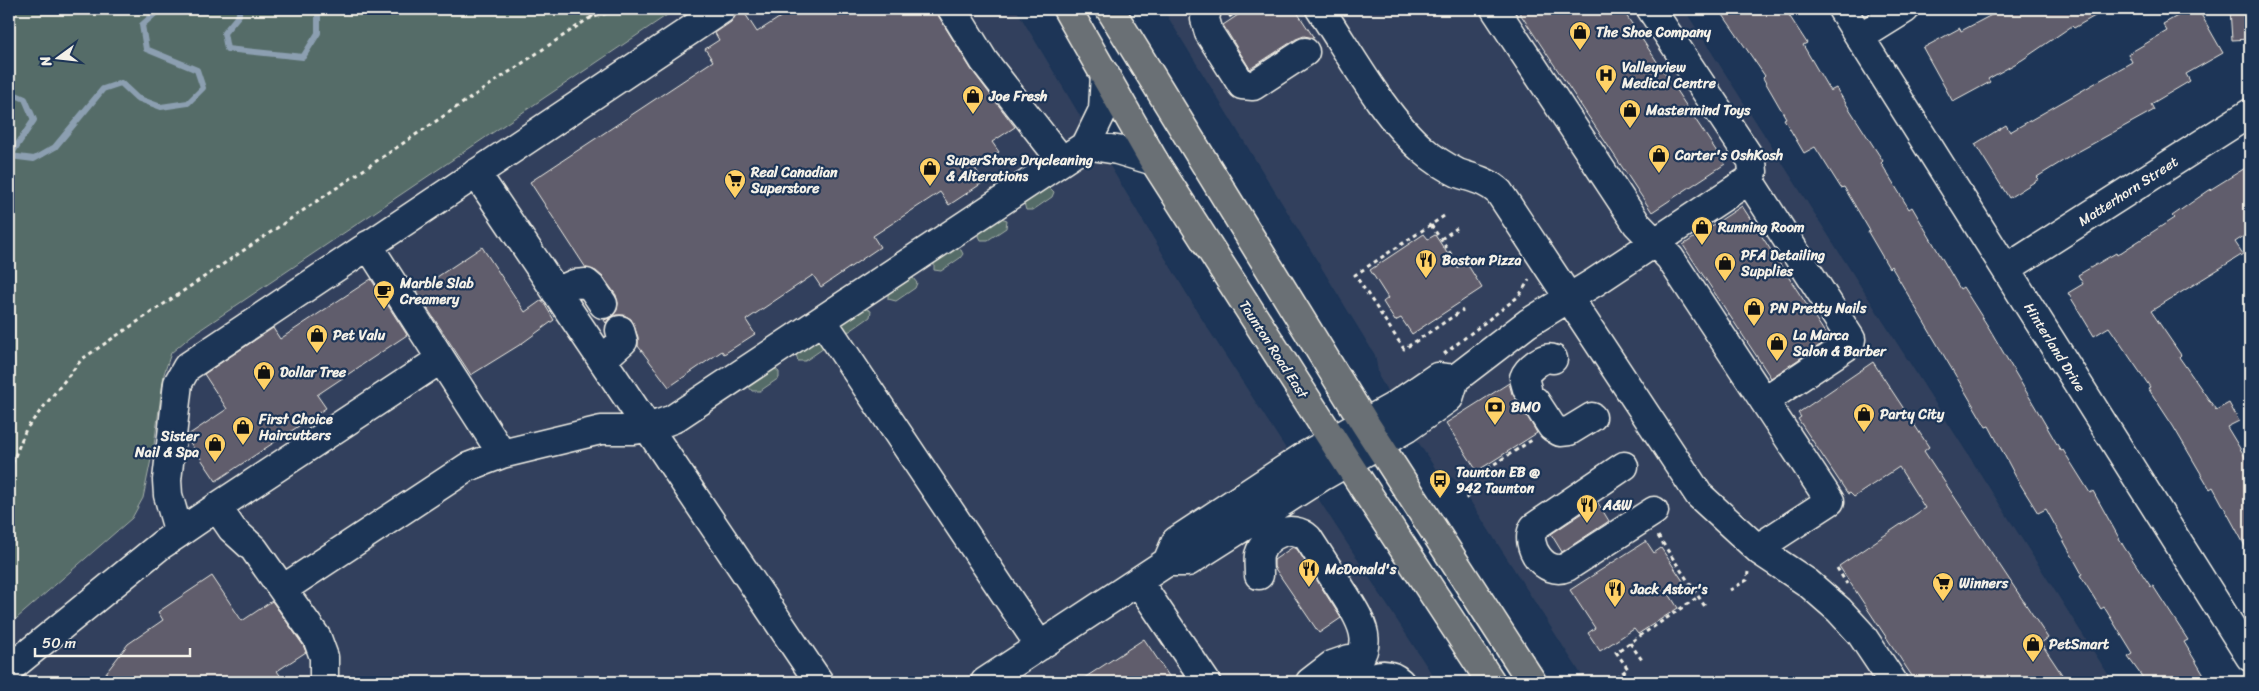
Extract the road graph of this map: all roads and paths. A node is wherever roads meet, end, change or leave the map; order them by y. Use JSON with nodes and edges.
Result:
{"nodes":[{"id":1,"x":601,"y":9,"type":"edge"},
{"id":2,"x":620,"y":9,"type":"edge"},
{"id":3,"x":722,"y":9,"type":"edge"},
{"id":4,"x":952,"y":9,"type":"edge"},
{"id":5,"x":1066,"y":9,"type":"edge"},
{"id":6,"x":1110,"y":9,"type":"edge"},
{"id":7,"x":1207,"y":9,"type":"edge"},
{"id":8,"x":1320,"y":9,"type":"edge"},
{"id":9,"x":1495,"y":9,"type":"edge"},
{"id":10,"x":1651,"y":9,"type":"edge"},
{"id":11,"x":1842,"y":9,"type":"edge"},
{"id":12,"x":1904,"y":9,"type":"edge"},
{"id":13,"x":588,"y":19,"type":"junction"},
{"id":14,"x":1860,"y":37,"type":"junction"},
{"id":15,"x":1320,"y":43,"type":"junction"},
{"id":16,"x":1105,"y":74,"type":"junction"},
{"id":17,"x":2250,"y":113,"type":"edge"},
{"id":18,"x":1086,"y":145,"type":"junction"},
{"id":19,"x":1062,"y":161,"type":"junction"},
{"id":20,"x":1154,"y":161,"type":"junction"},
{"id":21,"x":476,"y":173,"type":"junction"},
{"id":22,"x":1749,"y":180,"type":"junction"},
{"id":23,"x":1444,"y":216,"type":"dead end"},
{"id":24,"x":1431,"y":225,"type":"junction"},
{"id":25,"x":1457,"y":228,"type":"dead end"},
{"id":26,"x":1440,"y":239,"type":"junction"},
{"id":27,"x":1654,"y":243,"type":"junction"},
{"id":28,"x":368,"y":245,"type":"junction"},
{"id":29,"x":1464,"y":261,"type":"dead end"},
{"id":30,"x":2006,"y":269,"type":"junction"},
{"id":31,"x":1530,"y":276,"type":"dead end"},
{"id":32,"x":556,"y":292,"type":"junction"},
{"id":33,"x":1570,"y":297,"type":"junction"},
{"id":34,"x":603,"y":304,"type":"dead end"},
{"id":35,"x":1463,"y":310,"type":"dead end"},
{"id":36,"x":822,"y":320,"type":"junction"},
{"id":37,"x":620,"y":330,"type":"dead end"},
{"id":38,"x":1439,"y":357,"type":"dead end"},
{"id":39,"x":441,"y":359,"type":"junction"},
{"id":40,"x":1553,"y":359,"type":"dead end"},
{"id":41,"x":602,"y":360,"type":"junction"},
{"id":42,"x":1764,"y":401,"type":"junction"},
{"id":43,"x":1592,"y":417,"type":"dead end"},
{"id":44,"x":648,"y":428,"type":"junction"},
{"id":45,"x":1371,"y":433,"type":"junction"},
{"id":46,"x":1539,"y":435,"type":"dead end"},
{"id":47,"x":1332,"y":440,"type":"junction"},
{"id":48,"x":502,"y":454,"type":"junction"},
{"id":49,"x":1347,"y":462,"type":"junction"},
{"id":50,"x":1624,"y":466,"type":"dead end"},
{"id":51,"x":9,"y":471,"type":"edge"},
{"id":52,"x":1466,"y":499,"type":"dead end"},
{"id":53,"x":217,"y":508,"type":"junction"},
{"id":54,"x":1656,"y":523,"type":"joint"},
{"id":55,"x":179,"y":533,"type":"junction"},
{"id":56,"x":1758,"y":548,"type":"junction"},
{"id":57,"x":1167,"y":562,"type":"junction"},
{"id":58,"x":1259,"y":575,"type":"dead end"},
{"id":59,"x":1138,"y":581,"type":"junction"},
{"id":60,"x":283,"y":589,"type":"junction"},
{"id":61,"x":1698,"y":597,"type":"junction"},
{"id":62,"x":1706,"y":608,"type":"dead end"},
{"id":63,"x":1630,"y":643,"type":"junction"},
{"id":64,"x":1040,"y":646,"type":"junction"},
{"id":65,"x":2250,"y":657,"type":"edge"},
{"id":66,"x":1642,"y":660,"type":"dead end"},
{"id":67,"x":9,"y":669,"type":"edge"},
{"id":68,"x":1362,"y":670,"type":"edge"},
{"id":69,"x":324,"y":682,"type":"edge"},
{"id":70,"x":819,"y":682,"type":"edge"},
{"id":71,"x":985,"y":682,"type":"edge"},
{"id":72,"x":1206,"y":682,"type":"edge"},
{"id":73,"x":1310,"y":682,"type":"edge"},
{"id":74,"x":1334,"y":682,"type":"edge"},
{"id":75,"x":1390,"y":682,"type":"edge"},
{"id":76,"x":1399,"y":682,"type":"edge"},
{"id":77,"x":1491,"y":682,"type":"edge"},
{"id":78,"x":1532,"y":682,"type":"edge"},
{"id":79,"x":1609,"y":682,"type":"edge"},
{"id":80,"x":1893,"y":682,"type":"edge"}],
"edges":[{"from":1,"to":13,"type":"path"},
{"from":2,"to":13,"type":"path"},
{"from":3,"to":21,"type":"street"},
{"from":4,"to":19,"type":"street"},
{"from":5,"to":16,"type":"main road","name":"Taunton Road East"},
{"from":6,"to":45,"type":"main road"},
{"from":7,"to":15,"type":"street"},
{"from":8,"to":15,"type":"street"},
{"from":9,"to":27,"type":"street"},
{"from":10,"to":22,"type":"street"},
{"from":11,"to":14,"type":"street","name":"Hinterland Drive"},
{"from":12,"to":14,"type":"street"},
{"from":13,"to":51,"type":"path"},
{"from":14,"to":30,"type":"street","name":"Hinterland Drive"},
{"from":15,"to":33,"type":"street"},
{"from":16,"to":18,"type":"street"},
{"from":16,"to":20,"type":"main road","name":"Taunton Road East"},
{"from":17,"to":30,"type":"street","name":"Matterhorn Street"},
{"from":18,"to":19,"type":"street"},
{"from":18,"to":20,"type":"street"},
{"from":19,"to":36,"type":"street"},
{"from":20,"to":47,"type":"main road","name":"Taunton Road East"},
{"from":21,"to":28,"type":"street"},
{"from":21,"to":32,"type":"street"},
{"from":22,"to":27,"type":"street"},
{"from":22,"to":42,"type":"street"},
{"from":23,"to":24,"type":"path"},
{"from":24,"to":26,"type":"path"},
{"from":24,"to":35,"type":"path"},
{"from":25,"to":26,"type":"path"},
{"from":26,"to":29,"type":"path"},
{"from":27,"to":33,"type":"street"},
{"from":27,"to":42,"type":"street"},
{"from":28,"to":39,"type":"street"},
{"from":28,"to":55,"type":"street"},
{"from":30,"to":65,"type":"street","name":"Hinterland Drive"},
{"from":31,"to":38,"type":"path"},
{"from":32,"to":34,"type":"street"},
{"from":32,"to":41,"type":"street"},
{"from":33,"to":45,"type":"street"},
{"from":33,"to":56,"type":"street"},
{"from":36,"to":44,"type":"street"},
{"from":36,"to":64,"type":"street"},
{"from":37,"to":41,"type":"street"},
{"from":39,"to":48,"type":"street"},
{"from":39,"to":53,"type":"street"},
{"from":40,"to":43,"type":"street"},
{"from":41,"to":44,"type":"street"},
{"from":42,"to":56,"type":"street"},
{"from":44,"to":48,"type":"street"},
{"from":44,"to":70,"type":"street"},
{"from":45,"to":47,"type":"street"},
{"from":45,"to":49,"type":"street"},
{"from":45,"to":78,"type":"main road"},
{"from":46,"to":52,"type":"path"},
{"from":47,"to":49,"type":"main road","name":"Taunton Road East"},
{"from":47,"to":57,"type":"street"},
{"from":48,"to":60,"type":"street"},
{"from":49,"to":57,"type":"street"},
{"from":49,"to":77,"type":"main road","name":"Taunton Road East"},
{"from":50,"to":54,"type":"street"},
{"from":53,"to":55,"type":"street"},
{"from":53,"to":60,"type":"street"},
{"from":54,"to":61,"type":"path"},
{"from":55,"to":67,"type":"street"},
{"from":56,"to":80,"type":"street"},
{"from":57,"to":59,"type":"street"},
{"from":58,"to":68,"type":"street"},
{"from":59,"to":64,"type":"street"},
{"from":59,"to":72,"type":"street"},
{"from":60,"to":69,"type":"street"},
{"from":61,"to":62,"type":"path"},
{"from":61,"to":63,"type":"path"},
{"from":63,"to":66,"type":"path"},
{"from":63,"to":79,"type":"path"},
{"from":64,"to":71,"type":"street"},
{"from":68,"to":73,"type":"street"},
{"from":68,"to":74,"type":"street"},
{"from":68,"to":76,"type":"street"},
{"from":75,"to":76,"type":"street"}]}
